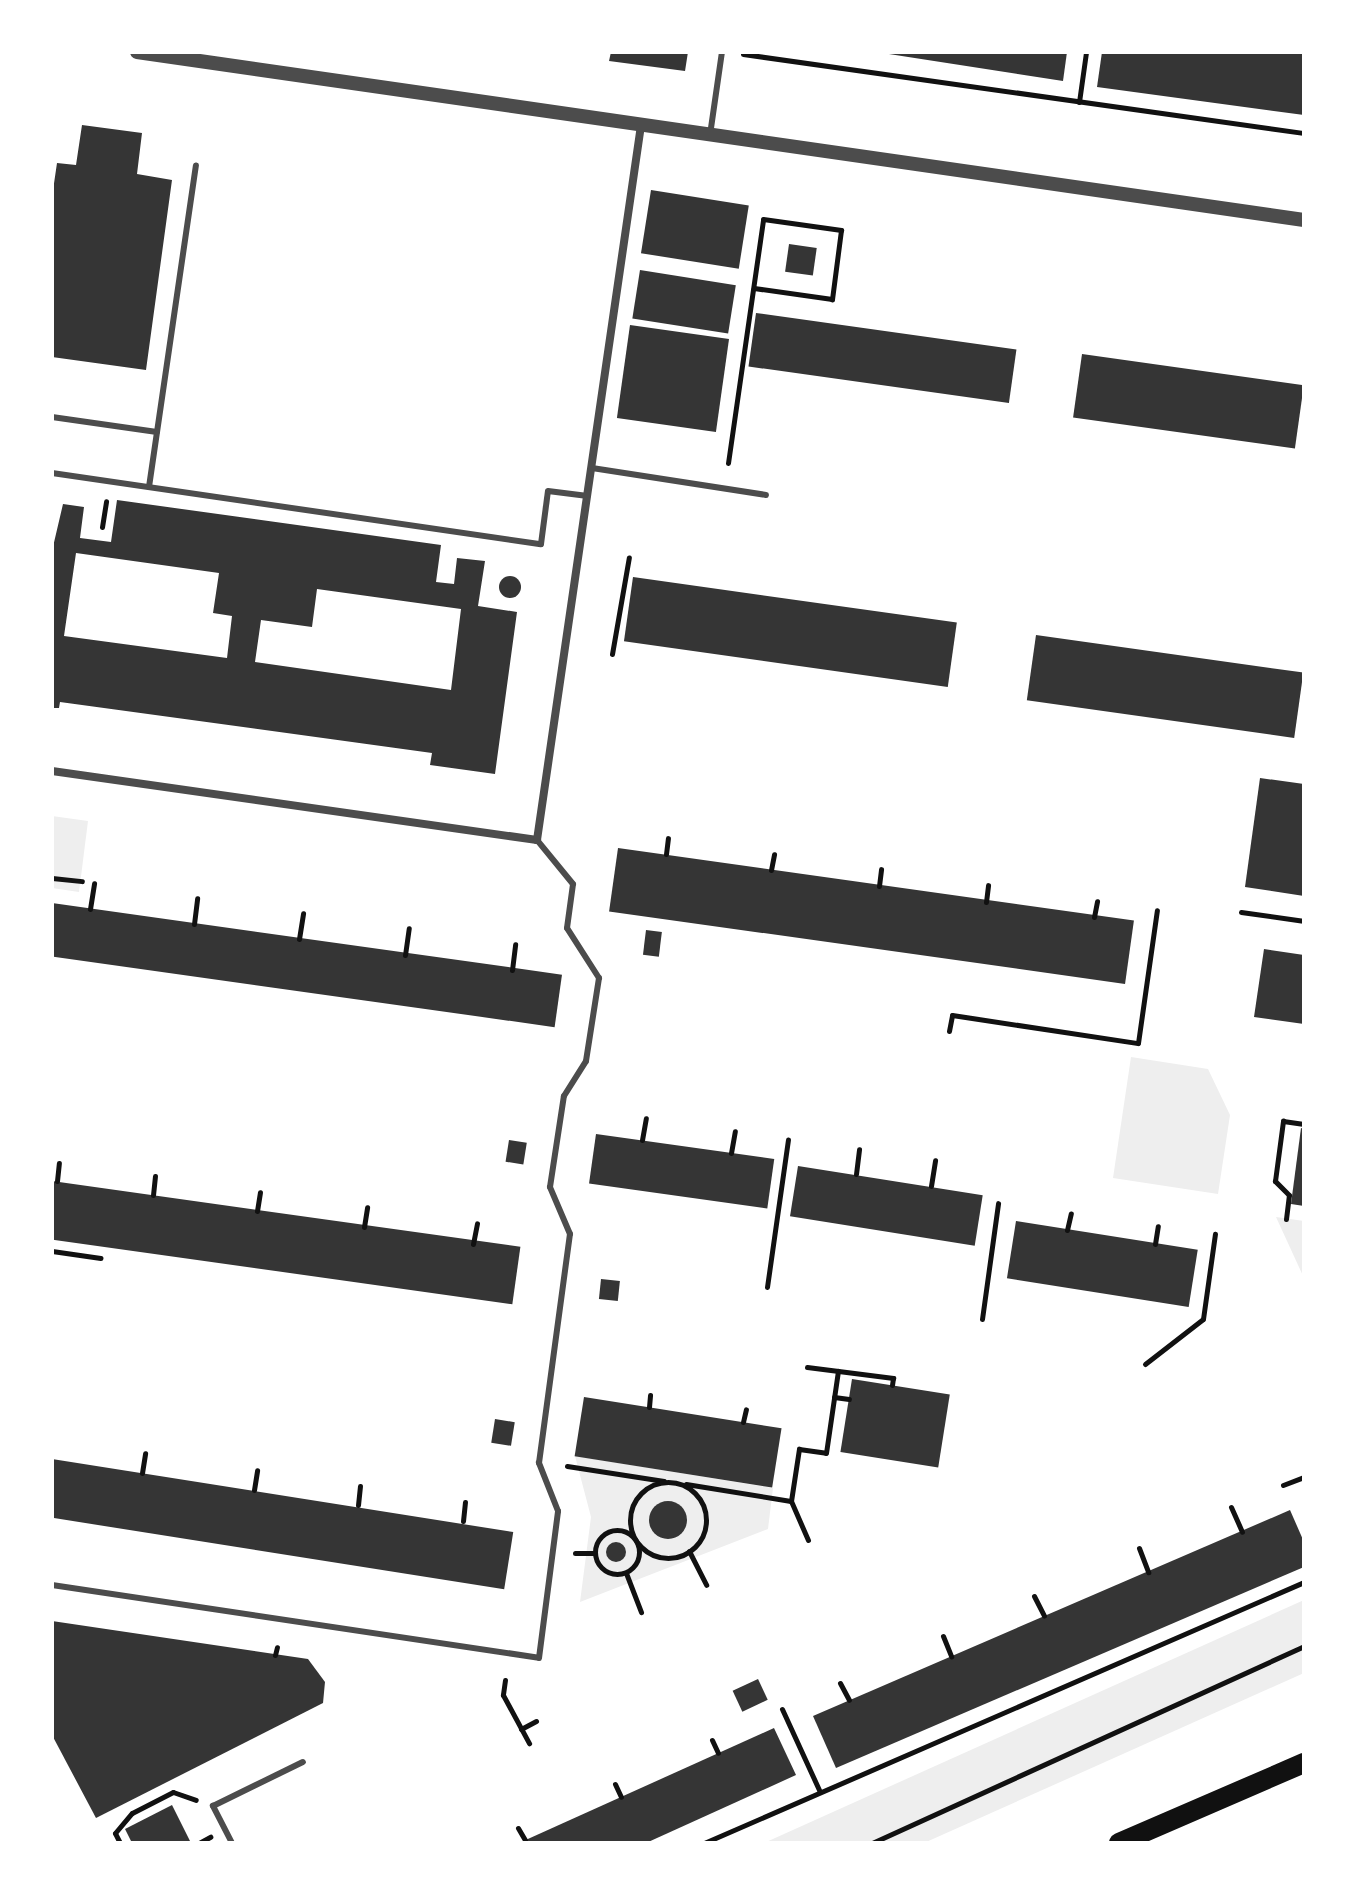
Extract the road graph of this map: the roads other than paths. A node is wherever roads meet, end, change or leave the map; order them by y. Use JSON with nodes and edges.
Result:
{"nodes":[{"id":1,"x":137,"y":52,"type":"edge"},
{"id":2,"x":722,"y":52,"type":"edge"},
{"id":3,"x":641,"y":125,"type":"junction"},
{"id":4,"x":710,"y":135,"type":"junction"},
{"id":5,"x":196,"y":165,"type":"dead end"},
{"id":6,"x":1304,"y":220,"type":"edge"},
{"id":7,"x":52,"y":417,"type":"edge"},
{"id":8,"x":157,"y":432,"type":"junction"},
{"id":9,"x":592,"y":468,"type":"junction"},
{"id":10,"x":52,"y":473,"type":"edge"},
{"id":11,"x":149,"y":487,"type":"junction"},
{"id":12,"x":766,"y":495,"type":"dead end"},
{"id":13,"x":588,"y":496,"type":"junction"},
{"id":14,"x":52,"y":771,"type":"edge"},
{"id":15,"x":537,"y":840,"type":"junction"},
{"id":16,"x":52,"y":1585,"type":"edge"},
{"id":17,"x":303,"y":1762,"type":"dead end"},
{"id":18,"x":1304,"y":1763,"type":"edge"},
{"id":19,"x":232,"y":1843,"type":"edge"},
{"id":20,"x":1119,"y":1843,"type":"edge"}],
"edges":[{"from":1,"to":3,"type":"street"},
{"from":2,"to":4,"type":"lane"},
{"from":3,"to":4,"type":"street"},
{"from":3,"to":9,"type":"street"},
{"from":4,"to":6,"type":"street"},
{"from":5,"to":8,"type":"lane"},
{"from":7,"to":8,"type":"lane"},
{"from":8,"to":11,"type":"lane"},
{"from":9,"to":12,"type":"lane"},
{"from":9,"to":13,"type":"street"},
{"from":10,"to":11,"type":"lane"},
{"from":11,"to":13,"type":"lane"},
{"from":13,"to":15,"type":"street"},
{"from":14,"to":15,"type":"street"},
{"from":15,"to":16,"type":"lane"},
{"from":17,"to":19,"type":"lane"},
{"from":18,"to":20,"type":"main road"}]}
